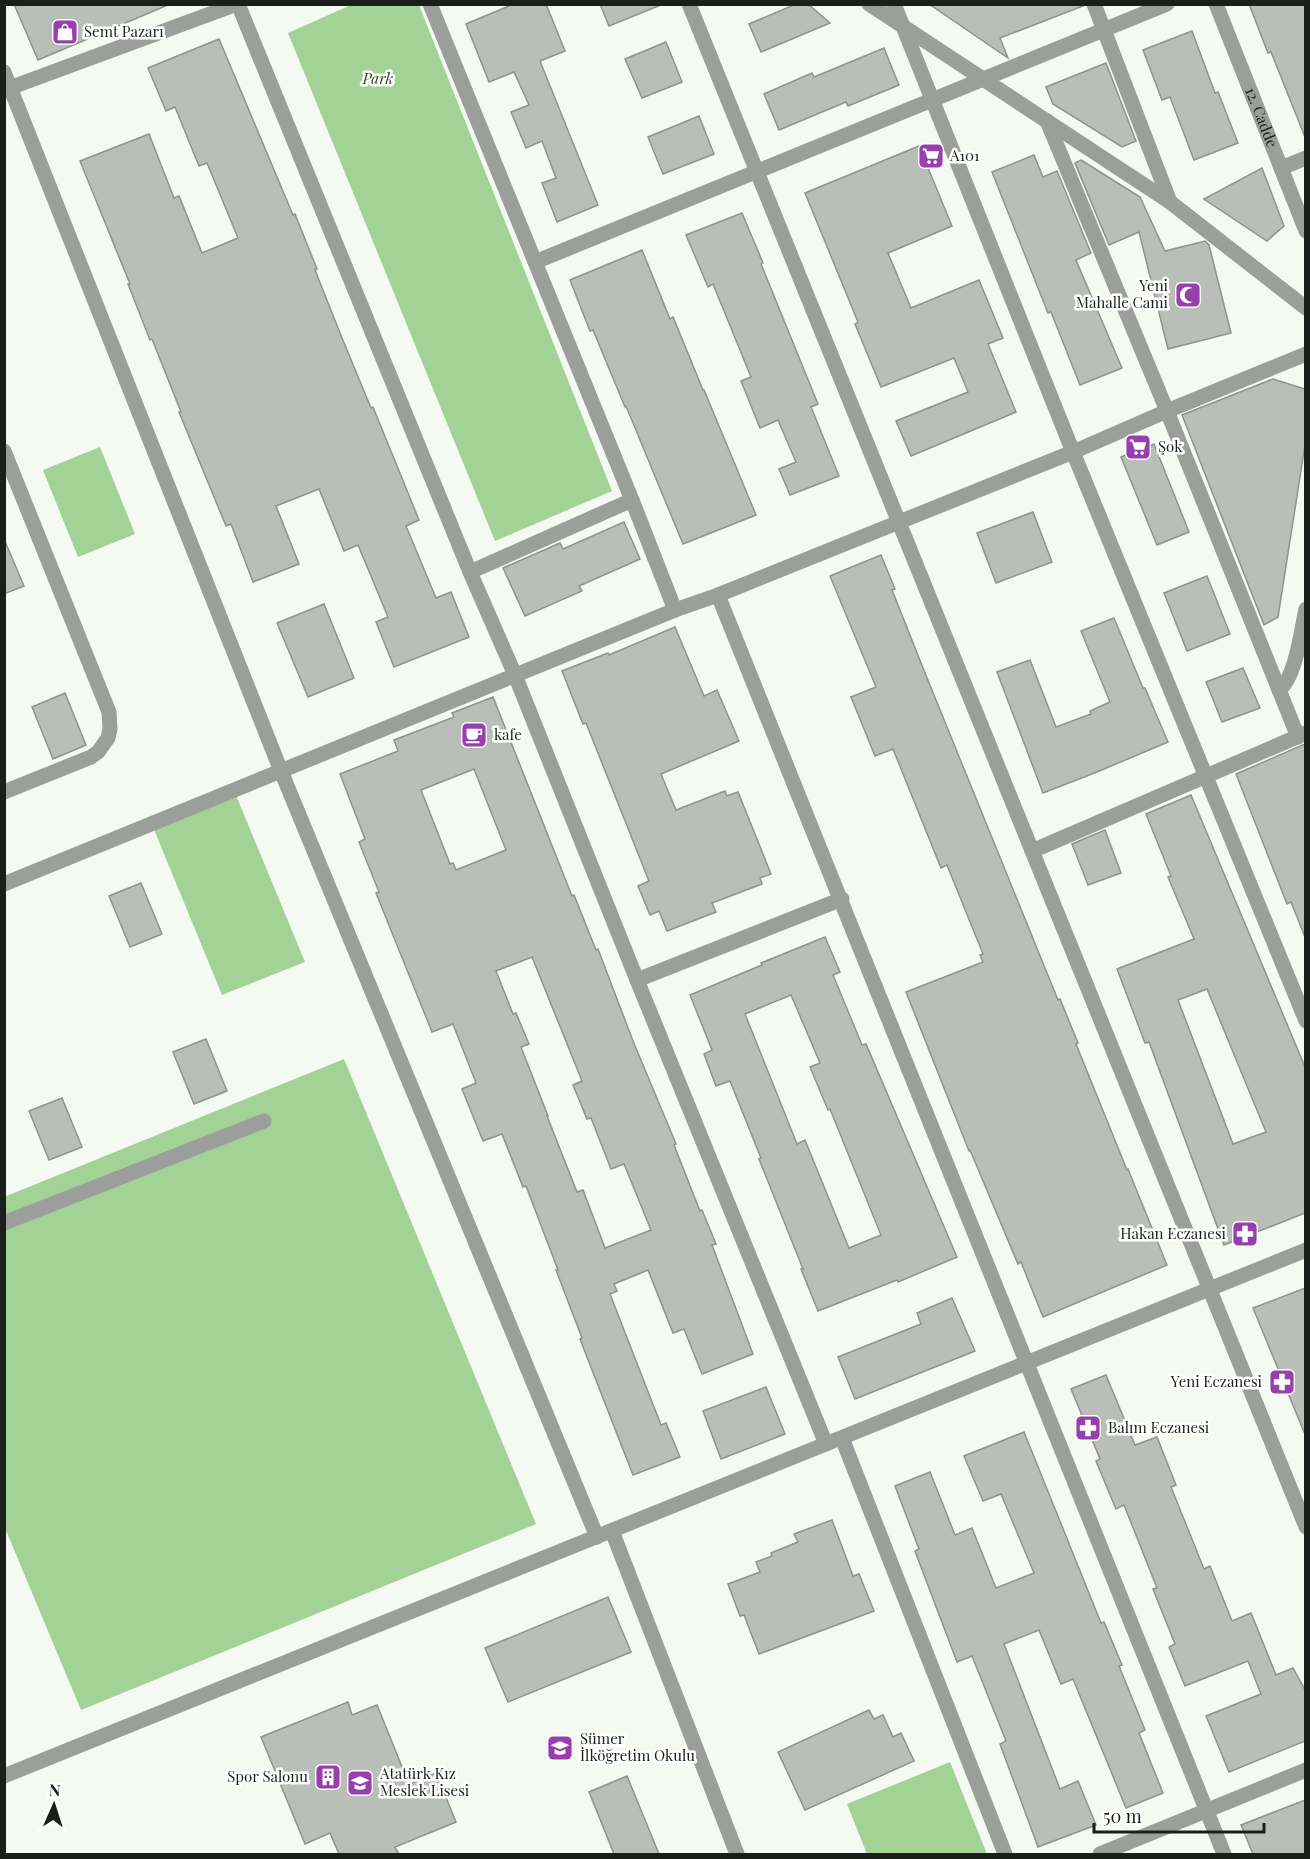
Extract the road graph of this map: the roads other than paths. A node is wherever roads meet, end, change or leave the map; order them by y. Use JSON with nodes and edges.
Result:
{"nodes":[{"id":1,"x":237,"y":4,"type":"edge"},
{"id":2,"x":430,"y":4,"type":"edge"},
{"id":3,"x":689,"y":4,"type":"edge"},
{"id":4,"x":869,"y":4,"type":"edge"},
{"id":5,"x":894,"y":4,"type":"edge"},
{"id":6,"x":1094,"y":4,"type":"edge"},
{"id":7,"x":1167,"y":4,"type":"edge"},
{"id":8,"x":1216,"y":4,"type":"edge"},
{"id":9,"x":903,"y":27,"type":"junction"},
{"id":10,"x":1104,"y":30,"type":"junction"},
{"id":11,"x":4,"y":72,"type":"edge"},
{"id":12,"x":983,"y":80,"type":"junction"},
{"id":13,"x":7,"y":89,"type":"edge"},
{"id":14,"x":933,"y":100,"type":"junction"},
{"id":15,"x":1047,"y":121,"type":"junction"},
{"id":16,"x":1305,"y":158,"type":"edge"},
{"id":17,"x":1281,"y":168,"type":"junction"},
{"id":18,"x":757,"y":172,"type":"junction"},
{"id":19,"x":1170,"y":202,"type":"junction"},
{"id":20,"x":1305,"y":231,"type":"edge"},
{"id":21,"x":535,"y":262,"type":"junction"},
{"id":22,"x":1305,"y":308,"type":"edge"},
{"id":23,"x":1305,"y":354,"type":"edge"},
{"id":24,"x":1167,"y":411,"type":"junction"},
{"id":25,"x":4,"y":452,"type":"edge"},
{"id":26,"x":1073,"y":452,"type":"junction"},
{"id":27,"x":632,"y":500,"type":"junction"},
{"id":28,"x":898,"y":522,"type":"junction"},
{"id":29,"x":470,"y":572,"type":"junction"},
{"id":30,"x":718,"y":595,"type":"junction"},
{"id":31,"x":1305,"y":609,"type":"edge"},
{"id":32,"x":675,"y":610,"type":"junction"},
{"id":33,"x":515,"y":675,"type":"junction"},
{"id":34,"x":1279,"y":690,"type":"junction"},
{"id":35,"x":1302,"y":735,"type":"edge"},
{"id":36,"x":281,"y":771,"type":"junction"},
{"id":37,"x":1206,"y":776,"type":"junction"},
{"id":38,"x":4,"y":792,"type":"edge"},
{"id":39,"x":1032,"y":851,"type":"junction"},
{"id":40,"x":4,"y":884,"type":"edge"},
{"id":41,"x":842,"y":900,"type":"junction"},
{"id":42,"x":637,"y":980,"type":"junction"},
{"id":43,"x":1305,"y":1021,"type":"edge"},
{"id":44,"x":264,"y":1121,"type":"dead end"},
{"id":45,"x":4,"y":1223,"type":"edge"},
{"id":46,"x":1305,"y":1250,"type":"edge"},
{"id":47,"x":1209,"y":1289,"type":"junction"},
{"id":48,"x":1028,"y":1363,"type":"junction"},
{"id":49,"x":842,"y":1438,"type":"junction"},
{"id":50,"x":826,"y":1444,"type":"junction"},
{"id":51,"x":1305,"y":1527,"type":"edge"},
{"id":52,"x":604,"y":1534,"type":"junction"},
{"id":53,"x":1305,"y":1770,"type":"edge"},
{"id":54,"x":4,"y":1776,"type":"edge"},
{"id":55,"x":1207,"y":1811,"type":"junction"},
{"id":56,"x":737,"y":1854,"type":"edge"},
{"id":57,"x":1005,"y":1854,"type":"edge"},
{"id":58,"x":1100,"y":1854,"type":"edge"},
{"id":59,"x":1224,"y":1854,"type":"edge"}],
"edges":[{"from":1,"to":13,"type":"street"},
{"from":1,"to":29,"type":"street"},
{"from":2,"to":21,"type":"street"},
{"from":3,"to":18,"type":"street"},
{"from":4,"to":9,"type":"street"},
{"from":5,"to":9,"type":"street"},
{"from":6,"to":10,"type":"street"},
{"from":7,"to":10,"type":"street"},
{"from":8,"to":17,"type":"street","name":"12. Cadde"},
{"from":9,"to":12,"type":"street"},
{"from":9,"to":14,"type":"street"},
{"from":10,"to":12,"type":"street"},
{"from":10,"to":19,"type":"street"},
{"from":11,"to":13,"type":"street"},
{"from":12,"to":14,"type":"street"},
{"from":12,"to":15,"type":"street"},
{"from":13,"to":36,"type":"street"},
{"from":14,"to":18,"type":"street"},
{"from":14,"to":26,"type":"street"},
{"from":15,"to":19,"type":"street"},
{"from":15,"to":24,"type":"street"},
{"from":16,"to":17,"type":"street"},
{"from":17,"to":20,"type":"street","name":"12. Cadde"},
{"from":18,"to":21,"type":"street"},
{"from":18,"to":28,"type":"street"},
{"from":19,"to":22,"type":"street"},
{"from":21,"to":27,"type":"street"},
{"from":23,"to":24,"type":"street"},
{"from":24,"to":26,"type":"street"},
{"from":24,"to":34,"type":"street"},
{"from":25,"to":38,"type":"street"},
{"from":26,"to":28,"type":"street"},
{"from":26,"to":37,"type":"street"},
{"from":27,"to":29,"type":"street"},
{"from":27,"to":32,"type":"street"},
{"from":28,"to":30,"type":"street"},
{"from":28,"to":39,"type":"street"},
{"from":29,"to":33,"type":"street"},
{"from":30,"to":32,"type":"street"},
{"from":30,"to":41,"type":"street"},
{"from":31,"to":34,"type":"street"},
{"from":32,"to":33,"type":"street"},
{"from":33,"to":36,"type":"street"},
{"from":33,"to":42,"type":"street"},
{"from":34,"to":35,"type":"street"},
{"from":35,"to":37,"type":"street"},
{"from":36,"to":40,"type":"street"},
{"from":36,"to":52,"type":"street"},
{"from":37,"to":39,"type":"street"},
{"from":37,"to":43,"type":"street"},
{"from":39,"to":47,"type":"street"},
{"from":41,"to":42,"type":"street"},
{"from":41,"to":48,"type":"street"},
{"from":42,"to":50,"type":"street"},
{"from":44,"to":45,"type":"street"},
{"from":46,"to":47,"type":"street"},
{"from":47,"to":48,"type":"street"},
{"from":47,"to":51,"type":"street"},
{"from":48,"to":49,"type":"street"},
{"from":48,"to":55,"type":"street"},
{"from":49,"to":50,"type":"street"},
{"from":49,"to":57,"type":"street"},
{"from":50,"to":52,"type":"street"},
{"from":52,"to":54,"type":"street"},
{"from":52,"to":56,"type":"street"},
{"from":53,"to":55,"type":"street"},
{"from":55,"to":58,"type":"street"},
{"from":55,"to":59,"type":"street"}]}
